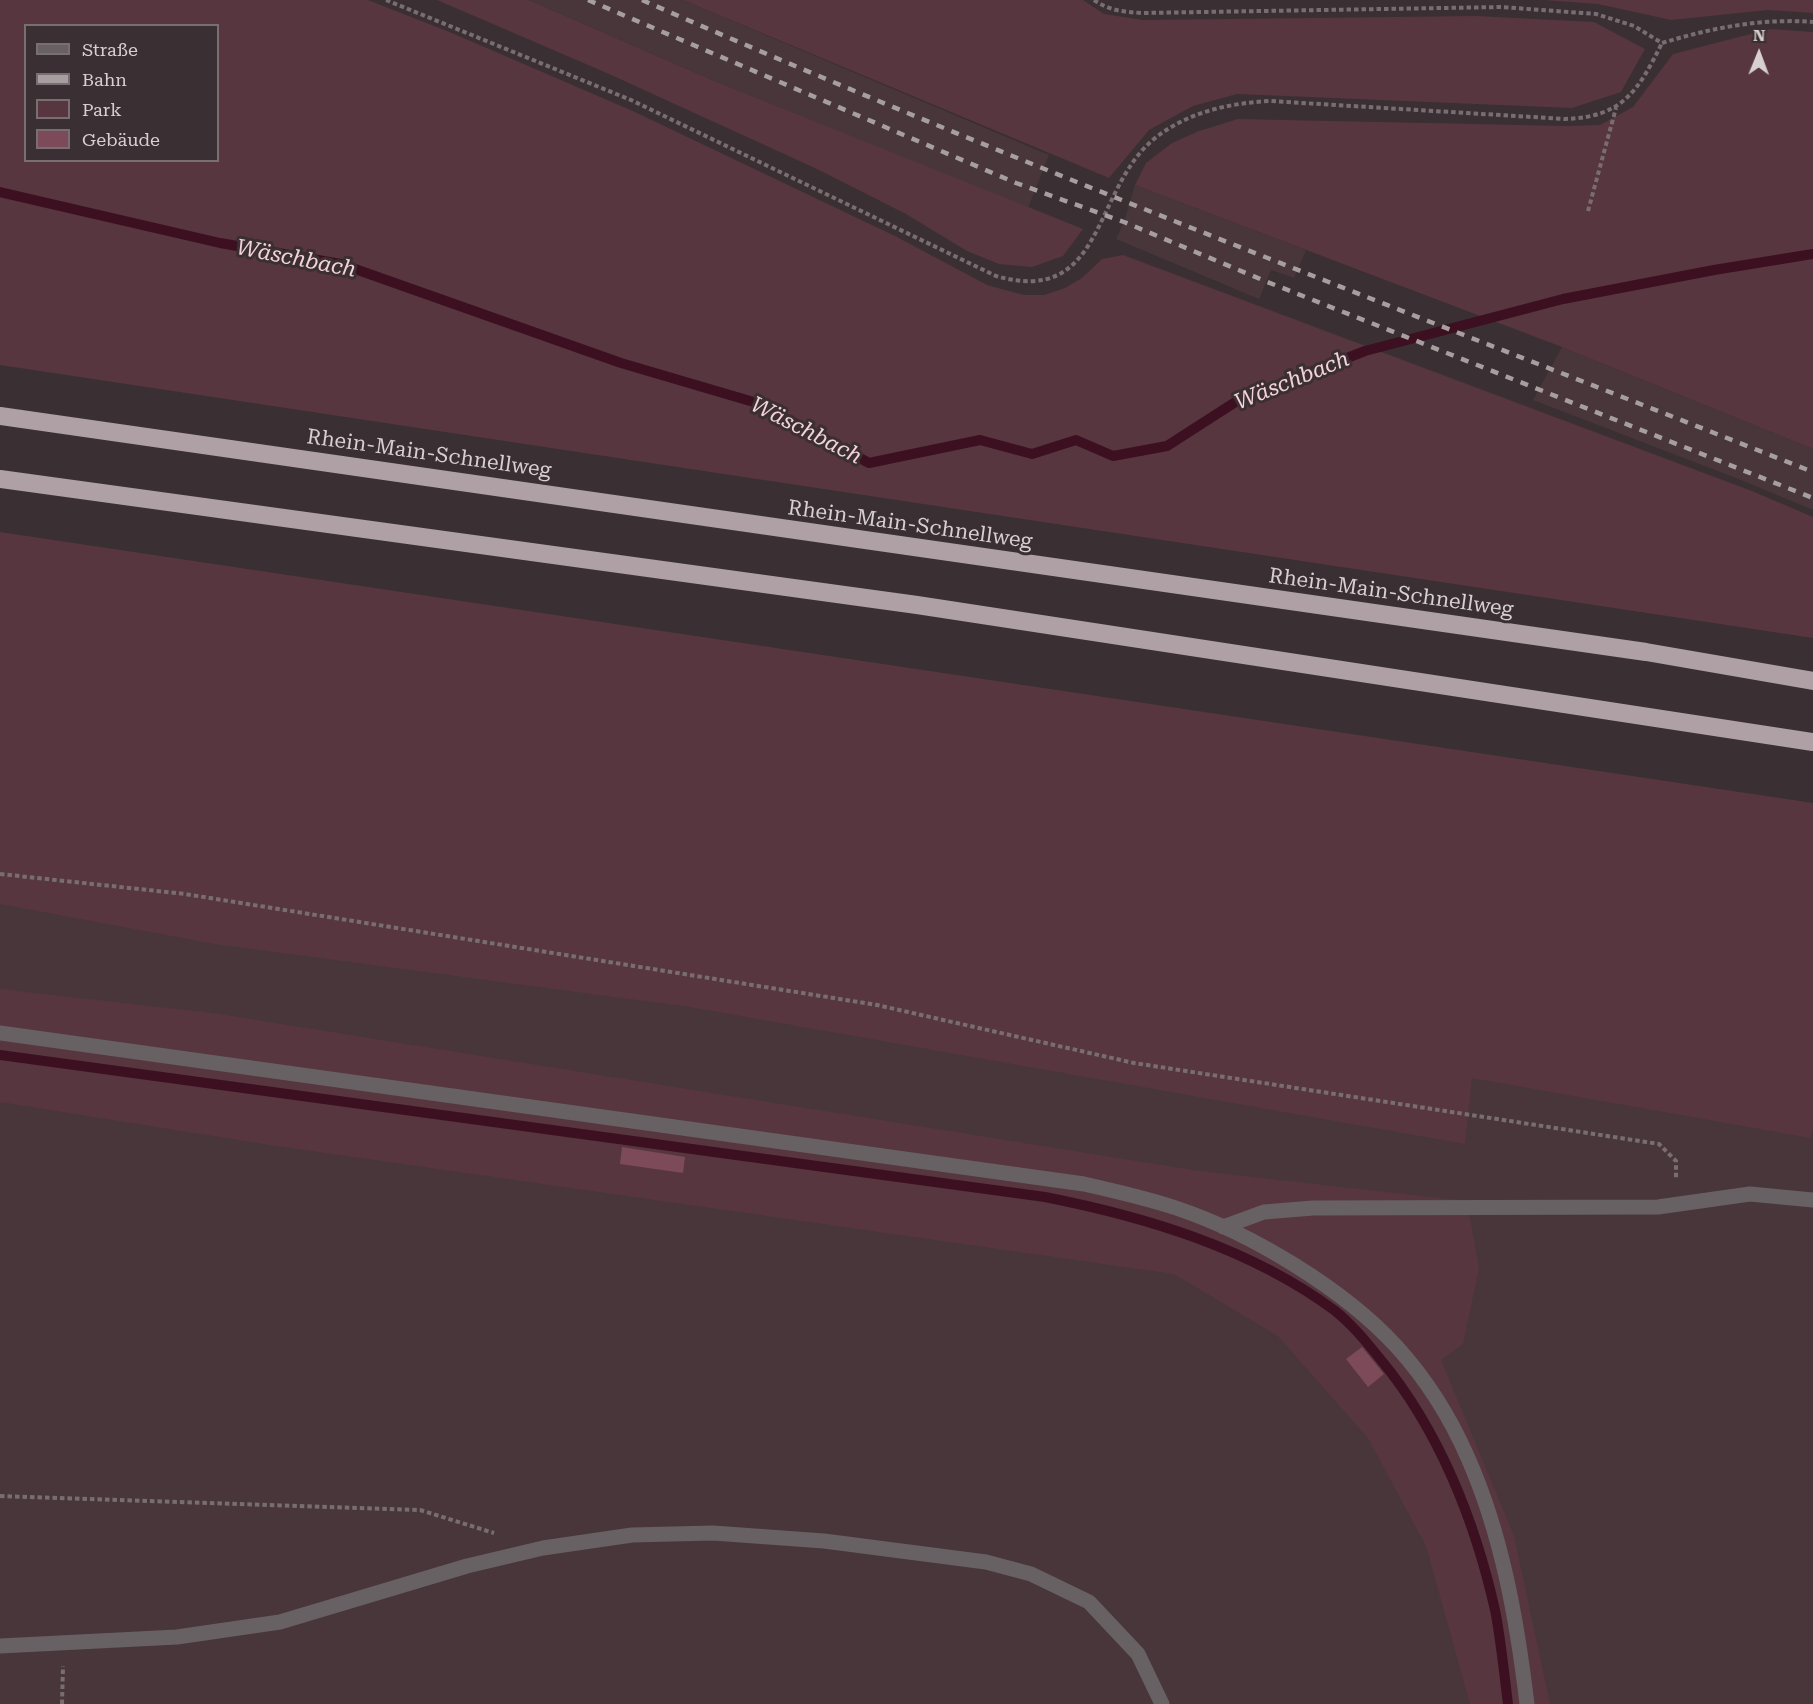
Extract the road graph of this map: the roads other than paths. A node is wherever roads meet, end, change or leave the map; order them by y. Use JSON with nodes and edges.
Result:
{"nodes":[{"id":1,"x":0,"y":416,"type":"edge"},
{"id":2,"x":0,"y":479,"type":"edge"},
{"id":3,"x":1813,"y":681,"type":"edge"},
{"id":4,"x":1813,"y":741,"type":"edge"},
{"id":5,"x":0,"y":1033,"type":"edge"},
{"id":6,"x":1813,"y":1200,"type":"edge"},
{"id":7,"x":1223,"y":1227,"type":"junction"},
{"id":8,"x":0,"y":1646,"type":"edge"},
{"id":9,"x":1162,"y":1704,"type":"edge"},
{"id":10,"x":1527,"y":1704,"type":"edge"}],
"edges":[{"from":1,"to":3,"type":"highway","name":"Rhein-Main-Schnellweg"},
{"from":2,"to":4,"type":"highway"},
{"from":5,"to":7,"type":"lane"},
{"from":6,"to":7,"type":"lane"},
{"from":7,"to":10,"type":"lane"},
{"from":8,"to":9,"type":"lane"}]}
